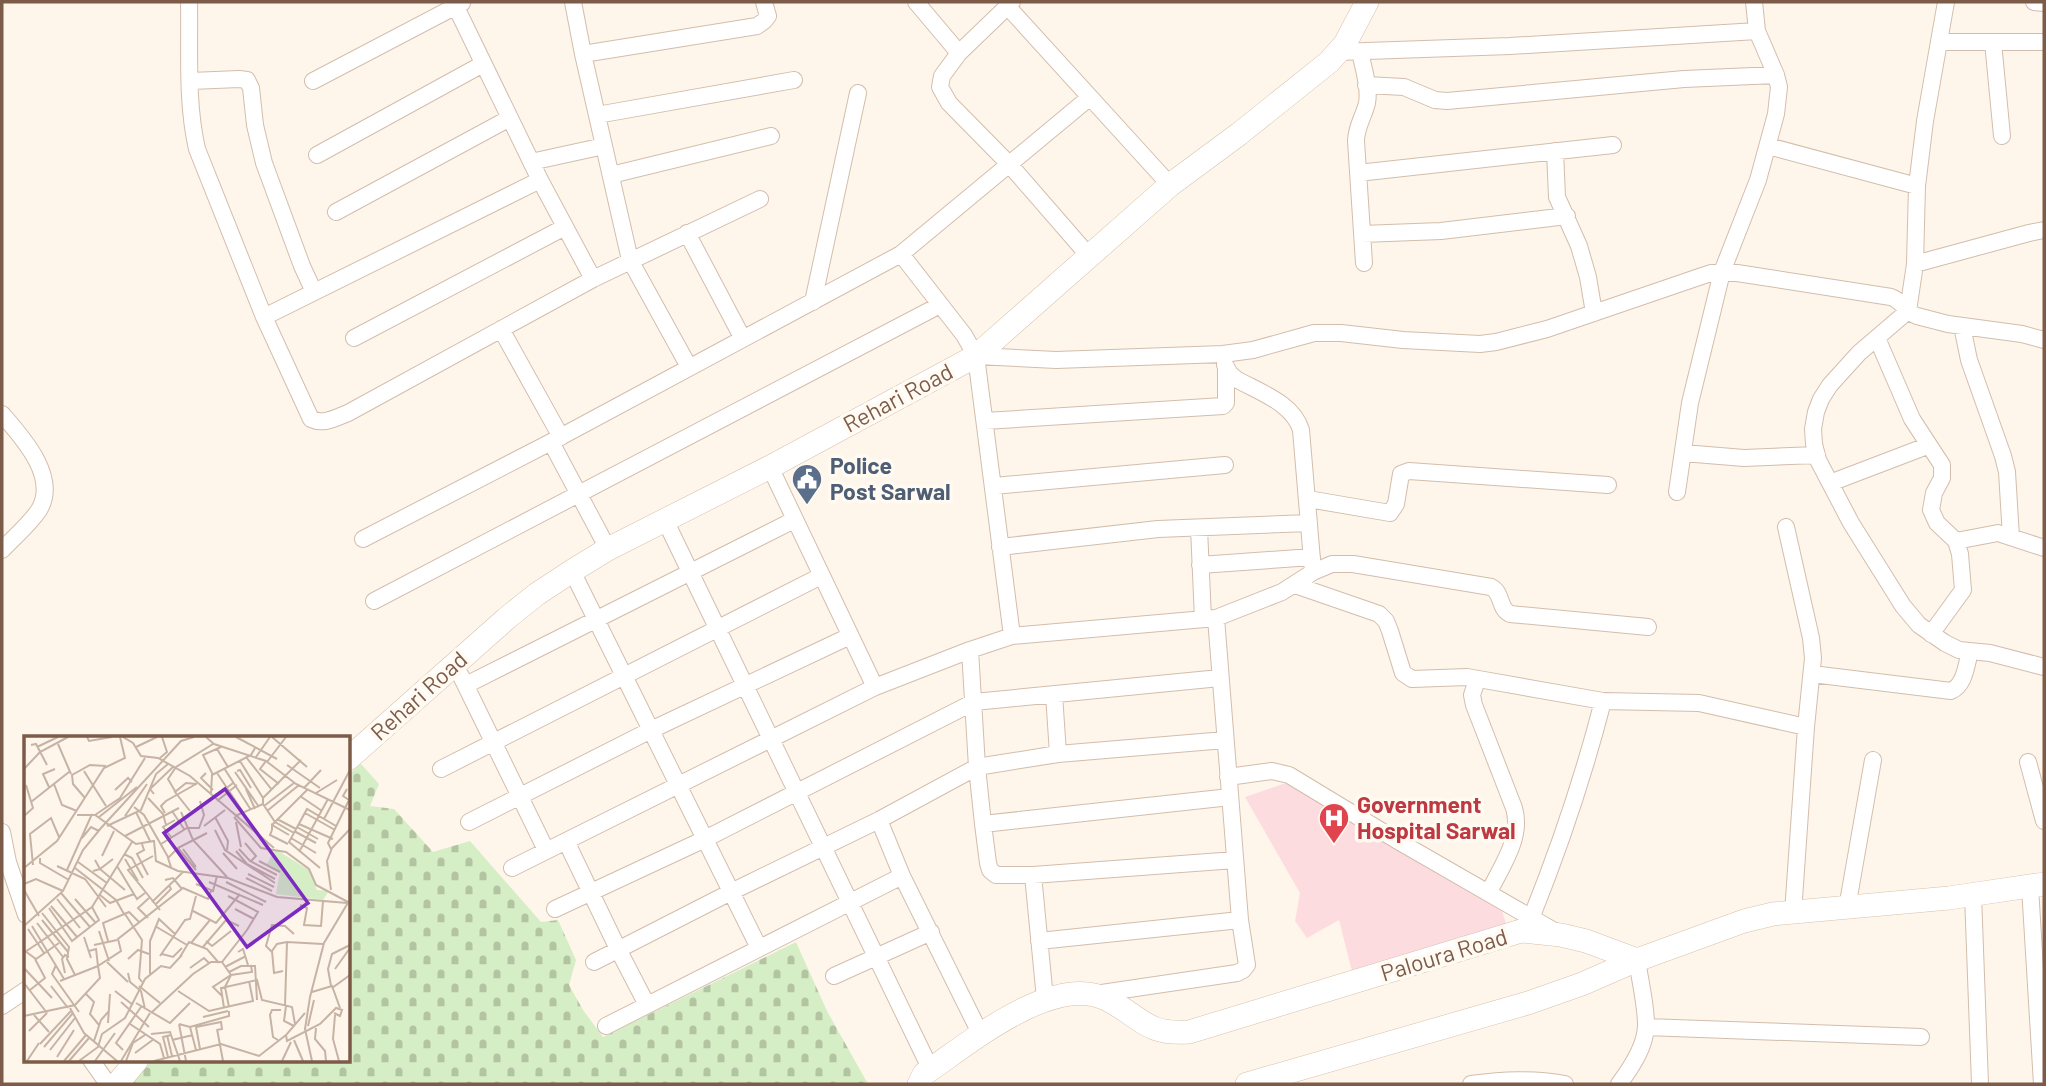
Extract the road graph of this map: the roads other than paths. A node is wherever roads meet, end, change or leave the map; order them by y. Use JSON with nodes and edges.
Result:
{"nodes":[{"id":1,"x":189,"y":2,"type":"edge"},
{"id":2,"x":573,"y":2,"type":"edge"},
{"id":3,"x":764,"y":2,"type":"edge"},
{"id":4,"x":916,"y":2,"type":"edge"},
{"id":5,"x":1367,"y":2,"type":"edge"},
{"id":6,"x":1754,"y":2,"type":"edge"},
{"id":7,"x":1946,"y":2,"type":"edge"},
{"id":8,"x":2034,"y":2,"type":"edge"},
{"id":9,"x":2044,"y":3,"type":"edge"},
{"id":10,"x":460,"y":4,"type":"edge"},
{"id":11,"x":1010,"y":4,"type":"edge"},
{"id":12,"x":1757,"y":31,"type":"junction"},
{"id":13,"x":1939,"y":42,"type":"junction"},
{"id":14,"x":1993,"y":42,"type":"junction"},
{"id":15,"x":2044,"y":42,"type":"edge"},
{"id":16,"x":1349,"y":52,"type":"junction"},
{"id":17,"x":959,"y":53,"type":"junction"},
{"id":18,"x":583,"y":54,"type":"junction"},
{"id":19,"x":484,"y":64,"type":"junction"},
{"id":20,"x":1776,"y":75,"type":"junction"},
{"id":21,"x":794,"y":80,"type":"dead end"},
{"id":22,"x":191,"y":81,"type":"junction"},
{"id":23,"x":313,"y":81,"type":"dead end"},
{"id":24,"x":1366,"y":85,"type":"junction"},
{"id":25,"x":858,"y":93,"type":"dead end"},
{"id":26,"x":1089,"y":98,"type":"junction"},
{"id":27,"x":597,"y":115,"type":"junction"},
{"id":28,"x":510,"y":118,"type":"junction"},
{"id":29,"x":771,"y":136,"type":"dead end"},
{"id":30,"x":2002,"y":136,"type":"dead end"},
{"id":31,"x":1613,"y":145,"type":"dead end"},
{"id":32,"x":604,"y":146,"type":"junction"},
{"id":33,"x":1768,"y":146,"type":"junction"},
{"id":34,"x":1555,"y":151,"type":"junction"},
{"id":35,"x":317,"y":156,"type":"dead end"},
{"id":36,"x":531,"y":162,"type":"junction"},
{"id":37,"x":1009,"y":164,"type":"junction"},
{"id":38,"x":1358,"y":173,"type":"junction"},
{"id":39,"x":611,"y":175,"type":"junction"},
{"id":40,"x":540,"y":180,"type":"junction"},
{"id":41,"x":1170,"y":185,"type":"junction"},
{"id":42,"x":1917,"y":186,"type":"junction"},
{"id":43,"x":760,"y":199,"type":"dead end"},
{"id":44,"x":336,"y":212,"type":"dead end"},
{"id":45,"x":1567,"y":216,"type":"junction"},
{"id":46,"x":565,"y":227,"type":"junction"},
{"id":47,"x":2044,"y":230,"type":"edge"},
{"id":48,"x":687,"y":233,"type":"junction"},
{"id":49,"x":1362,"y":234,"type":"junction"},
{"id":50,"x":901,"y":254,"type":"junction"},
{"id":51,"x":1089,"y":256,"type":"junction"},
{"id":52,"x":630,"y":260,"type":"junction"},
{"id":53,"x":1364,"y":263,"type":"dead end"},
{"id":54,"x":1915,"y":264,"type":"junction"},
{"id":55,"x":1722,"y":272,"type":"junction"},
{"id":56,"x":593,"y":279,"type":"junction"},
{"id":57,"x":314,"y":292,"type":"junction"},
{"id":58,"x":813,"y":302,"type":"junction"},
{"id":59,"x":940,"y":305,"type":"junction"},
{"id":60,"x":1908,"y":311,"type":"junction"},
{"id":61,"x":1594,"y":313,"type":"junction"},
{"id":62,"x":264,"y":317,"type":"junction"},
{"id":63,"x":1962,"y":326,"type":"junction"},
{"id":64,"x":501,"y":329,"type":"junction"},
{"id":65,"x":355,"y":338,"type":"dead end"},
{"id":66,"x":1877,"y":338,"type":"junction"},
{"id":67,"x":743,"y":339,"type":"junction"},
{"id":68,"x":2044,"y":340,"type":"edge"},
{"id":69,"x":976,"y":356,"type":"junction"},
{"id":70,"x":1224,"y":360,"type":"junction"},
{"id":71,"x":690,"y":367,"type":"junction"},
{"id":72,"x":2,"y":415,"type":"edge"},
{"id":73,"x":985,"y":421,"type":"junction"},
{"id":74,"x":556,"y":440,"type":"junction"},
{"id":75,"x":1927,"y":446,"type":"junction"},
{"id":76,"x":1683,"y":453,"type":"junction"},
{"id":77,"x":1817,"y":455,"type":"junction"},
{"id":78,"x":1225,"y":464,"type":"dead end"},
{"id":79,"x":769,"y":467,"type":"junction"},
{"id":80,"x":1830,"y":483,"type":"junction"},
{"id":81,"x":1608,"y":485,"type":"dead end"},
{"id":82,"x":994,"y":486,"type":"junction"},
{"id":83,"x":1677,"y":492,"type":"dead end"},
{"id":84,"x":578,"y":494,"type":"junction"},
{"id":85,"x":1308,"y":499,"type":"junction"},
{"id":86,"x":665,"y":520,"type":"junction"},
{"id":87,"x":794,"y":520,"type":"junction"},
{"id":88,"x":1309,"y":523,"type":"junction"},
{"id":89,"x":1786,"y":527,"type":"dead end"},
{"id":90,"x":1199,"y":528,"type":"junction"},
{"id":91,"x":2011,"y":537,"type":"junction"},
{"id":92,"x":363,"y":539,"type":"dead end"},
{"id":93,"x":1956,"y":541,"type":"junction"},
{"id":94,"x":1000,"y":547,"type":"junction"},
{"id":95,"x":2044,"y":548,"type":"edge"},
{"id":96,"x":608,"y":549,"type":"junction"},
{"id":97,"x":2,"y":550,"type":"edge"},
{"id":98,"x":1313,"y":564,"type":"junction"},
{"id":99,"x":1200,"y":565,"type":"junction"},
{"id":100,"x":572,"y":571,"type":"junction"},
{"id":101,"x":691,"y":572,"type":"junction"},
{"id":102,"x":821,"y":576,"type":"junction"},
{"id":103,"x":1296,"y":584,"type":"junction"},
{"id":104,"x":374,"y":601,"type":"dead end"},
{"id":105,"x":1209,"y":618,"type":"junction"},
{"id":106,"x":596,"y":620,"type":"junction"},
{"id":107,"x":1648,"y":627,"type":"dead end"},
{"id":108,"x":718,"y":628,"type":"junction"},
{"id":109,"x":1931,"y":634,"type":"junction"},
{"id":110,"x":850,"y":636,"type":"junction"},
{"id":111,"x":1012,"y":636,"type":"junction"},
{"id":112,"x":970,"y":650,"type":"junction"},
{"id":113,"x":1970,"y":652,"type":"junction"},
{"id":114,"x":455,"y":664,"type":"junction"},
{"id":115,"x":2044,"y":667,"type":"edge"},
{"id":116,"x":1812,"y":674,"type":"junction"},
{"id":117,"x":624,"y":676,"type":"junction"},
{"id":118,"x":1220,"y":678,"type":"junction"},
{"id":119,"x":1477,"y":680,"type":"junction"},
{"id":120,"x":466,"y":685,"type":"junction"},
{"id":121,"x":745,"y":686,"type":"junction"},
{"id":122,"x":875,"y":687,"type":"junction"},
{"id":123,"x":1054,"y":694,"type":"junction"},
{"id":124,"x":1603,"y":701,"type":"junction"},
{"id":125,"x":974,"y":702,"type":"junction"},
{"id":126,"x":1806,"y":727,"type":"junction"},
{"id":127,"x":651,"y":730,"type":"junction"},
{"id":128,"x":771,"y":739,"type":"junction"},
{"id":129,"x":1225,"y":740,"type":"junction"},
{"id":130,"x":494,"y":741,"type":"junction"},
{"id":131,"x":1058,"y":754,"type":"junction"},
{"id":132,"x":350,"y":757,"type":"edge"},
{"id":133,"x":1873,"y":760,"type":"dead end"},
{"id":134,"x":2028,"y":762,"type":"dead end"},
{"id":135,"x":977,"y":767,"type":"junction"},
{"id":136,"x":440,"y":769,"type":"dead end"},
{"id":137,"x":1228,"y":777,"type":"junction"},
{"id":138,"x":677,"y":785,"type":"junction"},
{"id":139,"x":797,"y":792,"type":"junction"},
{"id":140,"x":519,"y":796,"type":"junction"},
{"id":141,"x":1230,"y":797,"type":"junction"},
{"id":142,"x":879,"y":820,"type":"junction"},
{"id":143,"x":2044,"y":821,"type":"edge"},
{"id":144,"x":468,"y":822,"type":"dead end"},
{"id":145,"x":983,"y":824,"type":"junction"},
{"id":146,"x":2,"y":832,"type":"edge"},
{"id":147,"x":705,"y":839,"type":"junction"},
{"id":148,"x":566,"y":841,"type":"junction"},
{"id":149,"x":823,"y":847,"type":"junction"},
{"id":150,"x":546,"y":850,"type":"junction"},
{"id":151,"x":1235,"y":860,"type":"junction"},
{"id":152,"x":512,"y":868,"type":"dead end"},
{"id":153,"x":902,"y":876,"type":"junction"},
{"id":154,"x":1033,"y":876,"type":"junction"},
{"id":155,"x":2037,"y":886,"type":"edge"},
{"id":156,"x":591,"y":892,"type":"junction"},
{"id":157,"x":731,"y":892,"type":"junction"},
{"id":158,"x":1489,"y":892,"type":"junction"},
{"id":159,"x":1973,"y":895,"type":"junction"},
{"id":160,"x":850,"y":902,"type":"junction"},
{"id":161,"x":1847,"y":908,"type":"junction"},
{"id":162,"x":24,"y":909,"type":"edge"},
{"id":163,"x":555,"y":909,"type":"dead end"},
{"id":164,"x":1793,"y":913,"type":"junction"},
{"id":165,"x":1532,"y":916,"type":"junction"},
{"id":166,"x":1240,"y":920,"type":"junction"},
{"id":167,"x":931,"y":932,"type":"junction"},
{"id":168,"x":1561,"y":935,"type":"junction"},
{"id":169,"x":1039,"y":941,"type":"junction"},
{"id":170,"x":759,"y":948,"type":"junction"},
{"id":171,"x":618,"y":949,"type":"junction"},
{"id":172,"x":876,"y":957,"type":"junction"},
{"id":173,"x":1637,"y":960,"type":"junction"},
{"id":174,"x":594,"y":962,"type":"dead end"},
{"id":175,"x":834,"y":976,"type":"dead end"},
{"id":176,"x":24,"y":991,"type":"edge"},
{"id":177,"x":1094,"y":994,"type":"junction"},
{"id":178,"x":1045,"y":999,"type":"junction"},
{"id":179,"x":647,"y":1005,"type":"junction"},
{"id":180,"x":2,"y":1006,"type":"edge"},
{"id":181,"x":606,"y":1026,"type":"dead end"},
{"id":182,"x":1646,"y":1027,"type":"junction"},
{"id":183,"x":981,"y":1035,"type":"junction"},
{"id":184,"x":1921,"y":1037,"type":"dead end"},
{"id":185,"x":92,"y":1062,"type":"edge"},
{"id":186,"x":135,"y":1062,"type":"edge"},
{"id":187,"x":925,"y":1077,"type":"edge"},
{"id":188,"x":1511,"y":1082,"type":"edge"},
{"id":189,"x":108,"y":1084,"type":"edge"},
{"id":190,"x":117,"y":1084,"type":"edge"},
{"id":191,"x":1247,"y":1084,"type":"edge"},
{"id":192,"x":1471,"y":1084,"type":"edge"},
{"id":193,"x":1565,"y":1084,"type":"edge"},
{"id":194,"x":1619,"y":1084,"type":"edge"},
{"id":195,"x":1980,"y":1084,"type":"edge"},
{"id":196,"x":2042,"y":1084,"type":"edge"}],
"edges":[{"from":1,"to":22,"type":"street"},
{"from":2,"to":18,"type":"street"},
{"from":3,"to":18,"type":"street"},
{"from":4,"to":17,"type":"street"},
{"from":5,"to":16,"type":"main road","name":"Rehari Road"},
{"from":6,"to":12,"type":"street"},
{"from":7,"to":13,"type":"street"},
{"from":8,"to":9,"type":"street"},
{"from":10,"to":19,"type":"street"},
{"from":10,"to":23,"type":"street"},
{"from":11,"to":17,"type":"street"},
{"from":11,"to":26,"type":"street"},
{"from":12,"to":16,"type":"street"},
{"from":12,"to":20,"type":"street"},
{"from":13,"to":14,"type":"street"},
{"from":13,"to":42,"type":"street"},
{"from":14,"to":15,"type":"street"},
{"from":14,"to":30,"type":"street"},
{"from":16,"to":24,"type":"street"},
{"from":16,"to":41,"type":"main road","name":"Rehari Road"},
{"from":17,"to":37,"type":"street"},
{"from":18,"to":27,"type":"street"},
{"from":19,"to":28,"type":"street"},
{"from":19,"to":35,"type":"street"},
{"from":20,"to":24,"type":"street"},
{"from":20,"to":33,"type":"street"},
{"from":21,"to":27,"type":"street"},
{"from":22,"to":57,"type":"street"},
{"from":22,"to":62,"type":"street"},
{"from":24,"to":38,"type":"street"},
{"from":25,"to":58,"type":"street"},
{"from":26,"to":37,"type":"street"},
{"from":26,"to":41,"type":"street"},
{"from":27,"to":32,"type":"street"},
{"from":28,"to":36,"type":"street"},
{"from":28,"to":44,"type":"street"},
{"from":29,"to":39,"type":"street"},
{"from":31,"to":34,"type":"street"},
{"from":32,"to":36,"type":"street"},
{"from":32,"to":39,"type":"street"},
{"from":33,"to":42,"type":"street"},
{"from":33,"to":55,"type":"street"},
{"from":34,"to":38,"type":"street"},
{"from":34,"to":45,"type":"street"},
{"from":36,"to":40,"type":"street"},
{"from":37,"to":50,"type":"street"},
{"from":37,"to":51,"type":"street"},
{"from":38,"to":49,"type":"street"},
{"from":39,"to":52,"type":"street"},
{"from":40,"to":46,"type":"street"},
{"from":40,"to":57,"type":"street"},
{"from":41,"to":51,"type":"main road","name":"Rehari Road"},
{"from":42,"to":54,"type":"street"},
{"from":43,"to":48,"type":"street"},
{"from":45,"to":49,"type":"street"},
{"from":45,"to":61,"type":"street"},
{"from":46,"to":56,"type":"street"},
{"from":46,"to":65,"type":"street"},
{"from":47,"to":54,"type":"street"},
{"from":48,"to":52,"type":"street"},
{"from":48,"to":67,"type":"street"},
{"from":49,"to":53,"type":"street"},
{"from":50,"to":58,"type":"street"},
{"from":50,"to":59,"type":"street"},
{"from":51,"to":69,"type":"main road","name":"Rehari Road"},
{"from":52,"to":56,"type":"street"},
{"from":52,"to":71,"type":"street"},
{"from":54,"to":60,"type":"street"},
{"from":55,"to":60,"type":"street"},
{"from":55,"to":61,"type":"street"},
{"from":55,"to":76,"type":"street"},
{"from":56,"to":64,"type":"street"},
{"from":57,"to":62,"type":"street"},
{"from":58,"to":67,"type":"street"},
{"from":59,"to":69,"type":"street"},
{"from":59,"to":84,"type":"street"},
{"from":60,"to":63,"type":"street"},
{"from":60,"to":66,"type":"street"},
{"from":61,"to":70,"type":"street"},
{"from":62,"to":64,"type":"street"},
{"from":63,"to":68,"type":"street"},
{"from":63,"to":91,"type":"street"},
{"from":64,"to":74,"type":"street"},
{"from":66,"to":75,"type":"street"},
{"from":66,"to":77,"type":"street"},
{"from":67,"to":71,"type":"street"},
{"from":69,"to":70,"type":"street"},
{"from":69,"to":73,"type":"street"},
{"from":69,"to":79,"type":"main road","name":"Rehari Road"},
{"from":70,"to":73,"type":"street"},
{"from":70,"to":85,"type":"street"},
{"from":71,"to":74,"type":"street"},
{"from":72,"to":97,"type":"street"},
{"from":73,"to":82,"type":"street"},
{"from":74,"to":84,"type":"street"},
{"from":74,"to":92,"type":"street"},
{"from":75,"to":80,"type":"street"},
{"from":75,"to":93,"type":"street"},
{"from":76,"to":77,"type":"street"},
{"from":76,"to":83,"type":"street"},
{"from":77,"to":80,"type":"street"},
{"from":78,"to":82,"type":"street"},
{"from":79,"to":86,"type":"main road","name":"Rehari Road"},
{"from":79,"to":87,"type":"street"},
{"from":80,"to":109,"type":"street"},
{"from":81,"to":85,"type":"street"},
{"from":82,"to":94,"type":"street"},
{"from":84,"to":96,"type":"street"},
{"from":84,"to":104,"type":"street"},
{"from":85,"to":88,"type":"street"},
{"from":86,"to":96,"type":"main road","name":"Rehari Road"},
{"from":86,"to":101,"type":"street"},
{"from":87,"to":101,"type":"street"},
{"from":87,"to":102,"type":"street"},
{"from":88,"to":90,"type":"street"},
{"from":88,"to":98,"type":"street"},
{"from":89,"to":116,"type":"street"},
{"from":90,"to":94,"type":"street"},
{"from":90,"to":99,"type":"street"},
{"from":91,"to":93,"type":"street"},
{"from":91,"to":95,"type":"street"},
{"from":93,"to":109,"type":"street"},
{"from":94,"to":111,"type":"street"},
{"from":96,"to":100,"type":"main road","name":"Rehari Road"},
{"from":98,"to":99,"type":"street"},
{"from":98,"to":103,"type":"street"},
{"from":98,"to":107,"type":"street"},
{"from":99,"to":105,"type":"street"},
{"from":100,"to":106,"type":"street"},
{"from":100,"to":114,"type":"main road","name":"Rehari Road"},
{"from":101,"to":106,"type":"street"},
{"from":101,"to":108,"type":"street"},
{"from":102,"to":108,"type":"street"},
{"from":102,"to":110,"type":"street"},
{"from":103,"to":105,"type":"street"},
{"from":103,"to":119,"type":"street"},
{"from":105,"to":111,"type":"street"},
{"from":105,"to":118,"type":"street"},
{"from":106,"to":117,"type":"street"},
{"from":106,"to":120,"type":"street"},
{"from":108,"to":117,"type":"street"},
{"from":108,"to":121,"type":"street"},
{"from":109,"to":113,"type":"street"},
{"from":110,"to":121,"type":"street"},
{"from":110,"to":122,"type":"street"},
{"from":111,"to":112,"type":"street"},
{"from":112,"to":122,"type":"street"},
{"from":112,"to":125,"type":"street"},
{"from":113,"to":115,"type":"street"},
{"from":113,"to":116,"type":"street"},
{"from":114,"to":120,"type":"street"},
{"from":114,"to":132,"type":"main road","name":"Rehari Road"},
{"from":116,"to":126,"type":"street"},
{"from":117,"to":127,"type":"street"},
{"from":117,"to":130,"type":"street"},
{"from":118,"to":123,"type":"street"},
{"from":118,"to":129,"type":"street"},
{"from":119,"to":124,"type":"street"},
{"from":119,"to":158,"type":"street"},
{"from":120,"to":130,"type":"street"},
{"from":121,"to":127,"type":"street"},
{"from":121,"to":128,"type":"street"},
{"from":122,"to":128,"type":"street"},
{"from":123,"to":125,"type":"street"},
{"from":123,"to":131,"type":"street"},
{"from":124,"to":126,"type":"street"},
{"from":124,"to":165,"type":"street"},
{"from":125,"to":135,"type":"street"},
{"from":125,"to":139,"type":"street"},
{"from":126,"to":164,"type":"street"},
{"from":127,"to":138,"type":"street"},
{"from":127,"to":140,"type":"street"},
{"from":128,"to":138,"type":"street"},
{"from":128,"to":139,"type":"street"},
{"from":129,"to":131,"type":"street"},
{"from":129,"to":137,"type":"street"},
{"from":130,"to":136,"type":"street"},
{"from":130,"to":140,"type":"street"},
{"from":131,"to":135,"type":"street"},
{"from":133,"to":161,"type":"street"},
{"from":134,"to":143,"type":"street"},
{"from":135,"to":142,"type":"street"},
{"from":135,"to":145,"type":"street"},
{"from":137,"to":141,"type":"street"},
{"from":137,"to":158,"type":"street"},
{"from":138,"to":147,"type":"street"},
{"from":138,"to":148,"type":"street"},
{"from":139,"to":147,"type":"street"},
{"from":139,"to":149,"type":"street"},
{"from":140,"to":144,"type":"street"},
{"from":140,"to":150,"type":"street"},
{"from":141,"to":145,"type":"street"},
{"from":141,"to":151,"type":"street"},
{"from":142,"to":149,"type":"street"},
{"from":142,"to":153,"type":"street"},
{"from":145,"to":154,"type":"street"},
{"from":146,"to":162,"type":"street"},
{"from":147,"to":156,"type":"street"},
{"from":147,"to":157,"type":"street"},
{"from":148,"to":150,"type":"street"},
{"from":148,"to":156,"type":"street"},
{"from":149,"to":157,"type":"street"},
{"from":149,"to":160,"type":"street"},
{"from":150,"to":152,"type":"street"},
{"from":151,"to":154,"type":"street"},
{"from":151,"to":166,"type":"street"},
{"from":153,"to":160,"type":"street"},
{"from":153,"to":167,"type":"street"},
{"from":154,"to":169,"type":"street"},
{"from":155,"to":159,"type":"main road"},
{"from":155,"to":196,"type":"street"},
{"from":156,"to":163,"type":"street"},
{"from":156,"to":171,"type":"street"},
{"from":157,"to":170,"type":"street"},
{"from":157,"to":171,"type":"street"},
{"from":158,"to":165,"type":"street"},
{"from":159,"to":161,"type":"main road"},
{"from":159,"to":195,"type":"street"},
{"from":160,"to":170,"type":"street"},
{"from":160,"to":172,"type":"street"},
{"from":161,"to":164,"type":"main road"},
{"from":164,"to":173,"type":"main road"},
{"from":165,"to":168,"type":"street"},
{"from":166,"to":169,"type":"street"},
{"from":166,"to":177,"type":"street"},
{"from":167,"to":172,"type":"street"},
{"from":167,"to":183,"type":"street"},
{"from":168,"to":173,"type":"main road","name":"Paloura Road"},
{"from":168,"to":177,"type":"main road","name":"Paloura Road"},
{"from":169,"to":178,"type":"street"},
{"from":170,"to":179,"type":"street"},
{"from":171,"to":174,"type":"street"},
{"from":171,"to":179,"type":"street"},
{"from":172,"to":175,"type":"street"},
{"from":172,"to":187,"type":"street"},
{"from":173,"to":182,"type":"street"},
{"from":173,"to":191,"type":"main road"},
{"from":176,"to":180,"type":"street"},
{"from":177,"to":178,"type":"main road"},
{"from":178,"to":183,"type":"main road"},
{"from":179,"to":181,"type":"street"},
{"from":182,"to":184,"type":"street"},
{"from":182,"to":194,"type":"street"},
{"from":183,"to":187,"type":"main road"},
{"from":185,"to":189,"type":"street"},
{"from":186,"to":190,"type":"main road"},
{"from":188,"to":192,"type":"street"},
{"from":188,"to":193,"type":"street"}]}
